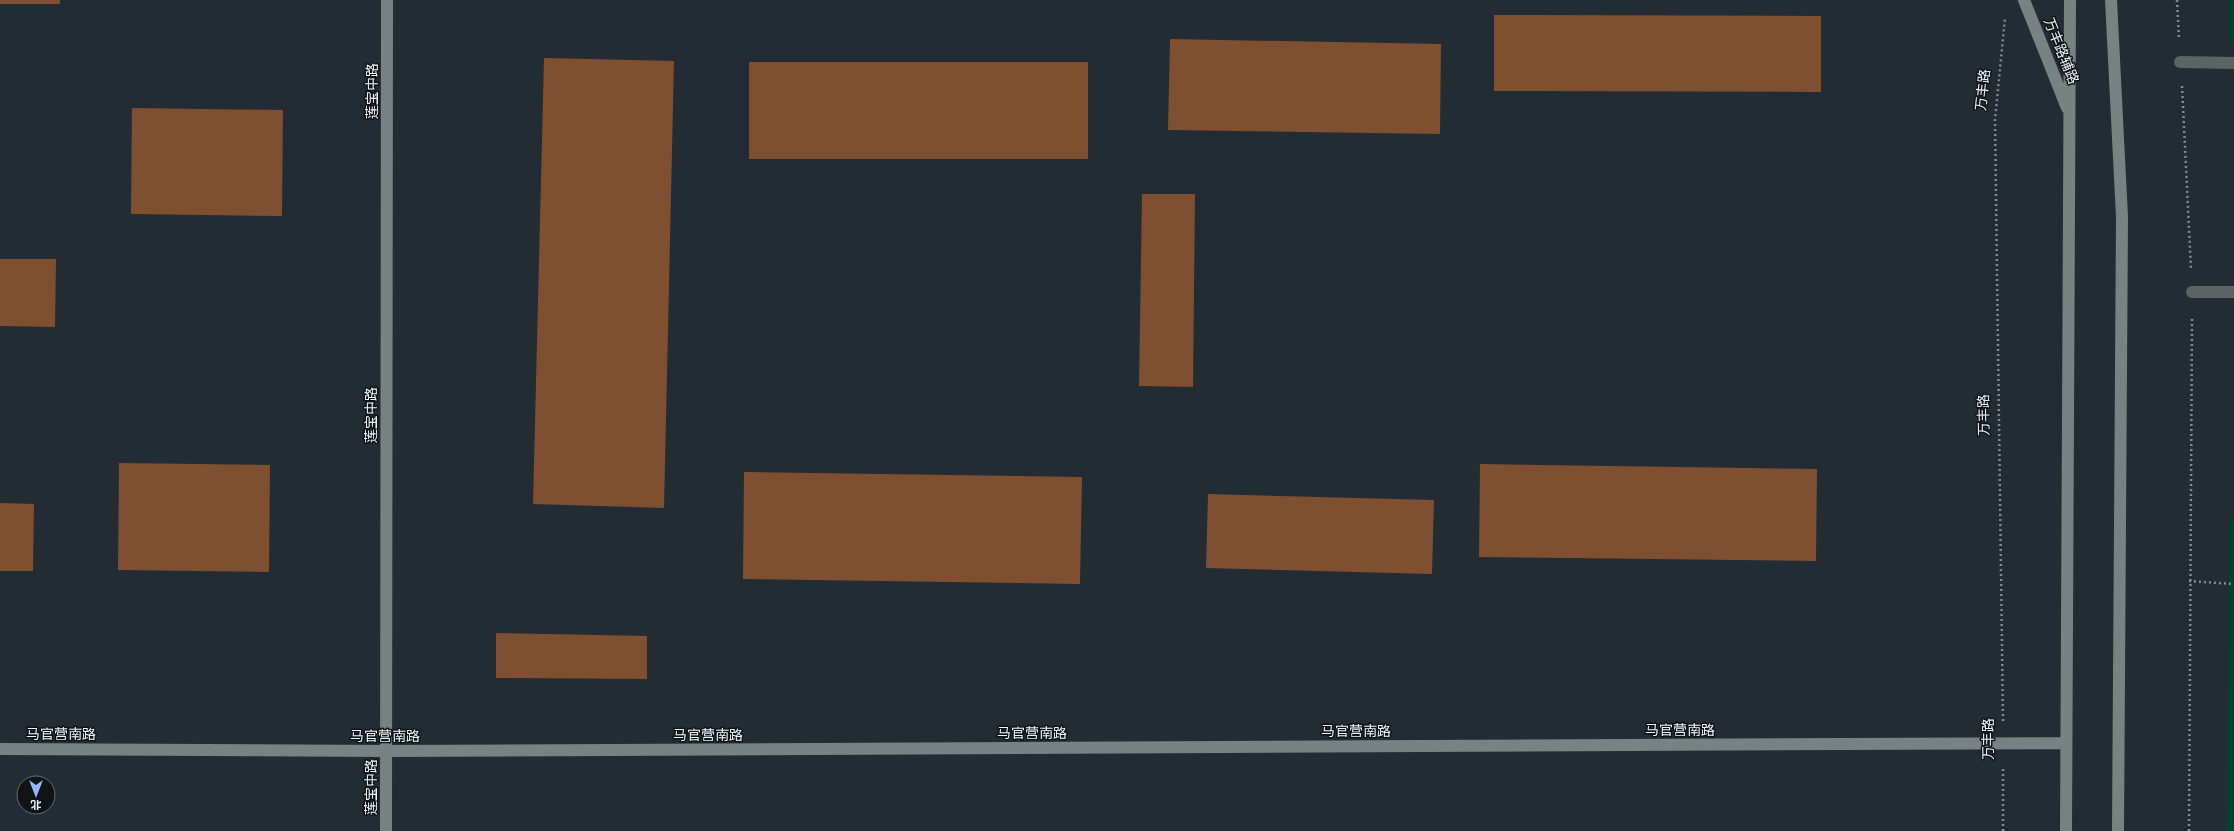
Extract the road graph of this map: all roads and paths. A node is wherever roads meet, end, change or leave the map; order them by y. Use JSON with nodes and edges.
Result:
{"nodes":[{"id":1,"x":387,"y":0,"type":"edge"},
{"id":2,"x":2024,"y":0,"type":"edge"},
{"id":3,"x":2070,"y":0,"type":"edge"},
{"id":4,"x":2111,"y":0,"type":"edge"},
{"id":5,"x":2177,"y":0,"type":"edge"},
{"id":6,"x":2005,"y":15,"type":"dead end"},
{"id":7,"x":2180,"y":62,"type":"junction"},
{"id":8,"x":2234,"y":62,"type":"edge"},
{"id":9,"x":2070,"y":114,"type":"junction"},
{"id":10,"x":2192,"y":292,"type":"junction"},
{"id":11,"x":2234,"y":292,"type":"edge"},
{"id":12,"x":2189,"y":581,"type":"junction"},
{"id":13,"x":2234,"y":584,"type":"edge"},
{"id":14,"x":2004,"y":743,"type":"junction"},
{"id":15,"x":2065,"y":743,"type":"junction"},
{"id":16,"x":0,"y":749,"type":"edge"},
{"id":17,"x":386,"y":751,"type":"junction"},
{"id":18,"x":386,"y":831,"type":"edge"},
{"id":19,"x":2003,"y":831,"type":"edge"},
{"id":20,"x":2066,"y":831,"type":"edge"},
{"id":21,"x":2118,"y":831,"type":"edge"},
{"id":22,"x":2189,"y":831,"type":"edge"}],
"edges":[{"from":1,"to":17,"type":"street","name":"莲宝中路"},
{"from":2,"to":9,"type":"street","name":"万丰路辅路"},
{"from":3,"to":9,"type":"street"},
{"from":4,"to":21,"type":"street"},
{"from":5,"to":7,"type":"path"},
{"from":6,"to":14,"type":"path","name":"万丰路"},
{"from":7,"to":8,"type":"street"},
{"from":7,"to":10,"type":"path"},
{"from":9,"to":15,"type":"street"},
{"from":10,"to":11,"type":"street"},
{"from":10,"to":12,"type":"path"},
{"from":12,"to":13,"type":"path"},
{"from":12,"to":22,"type":"path"},
{"from":14,"to":15,"type":"street","name":"马官营南路"},
{"from":14,"to":17,"type":"street","name":"马官营南路"},
{"from":14,"to":19,"type":"path","name":"万丰路"},
{"from":15,"to":20,"type":"street"},
{"from":16,"to":17,"type":"street","name":"马官营南路"},
{"from":17,"to":18,"type":"street","name":"莲宝中路"}]}
